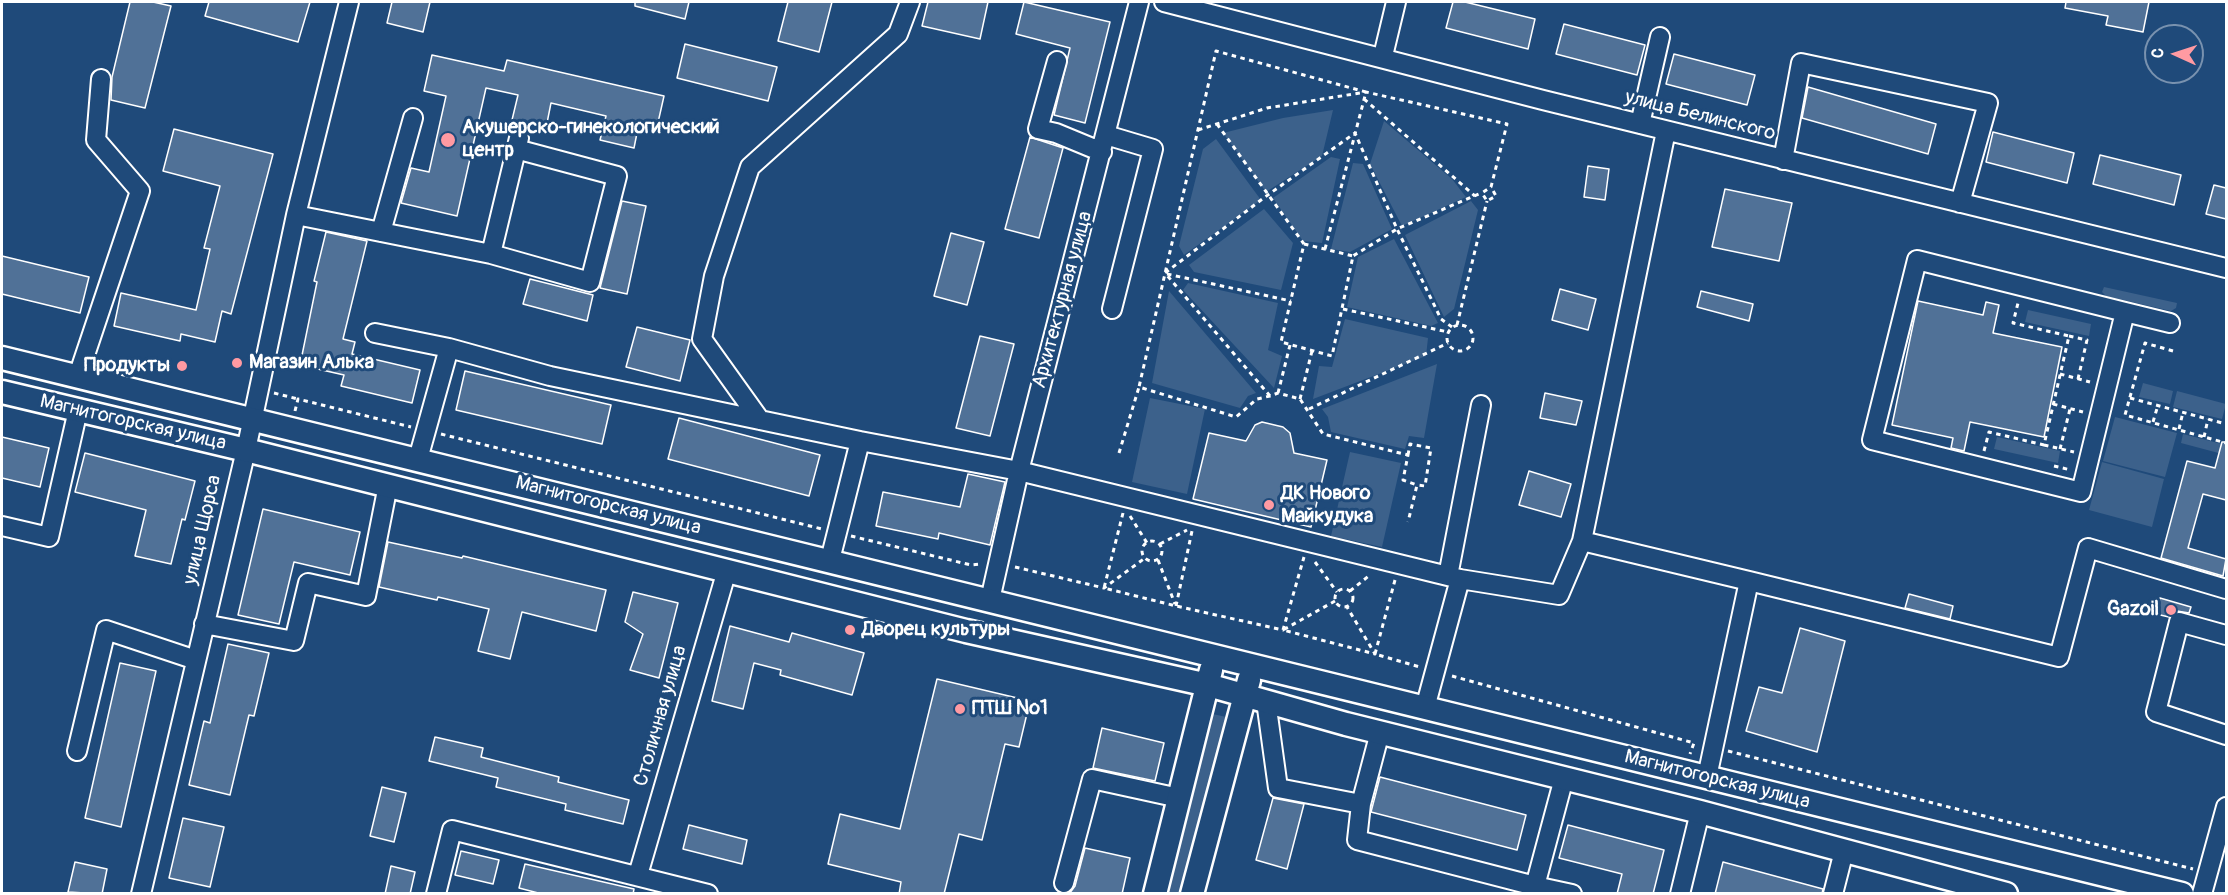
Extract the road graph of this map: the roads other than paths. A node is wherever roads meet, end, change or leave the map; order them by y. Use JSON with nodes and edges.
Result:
{"nodes":[{"id":1,"x":349,"y":2,"type":"edge"},
{"id":2,"x":909,"y":2,"type":"edge"},
{"id":3,"x":1139,"y":2,"type":"edge"},
{"id":4,"x":1164,"y":2,"type":"edge"},
{"id":5,"x":1396,"y":2,"type":"edge"},
{"id":6,"x":1660,"y":37,"type":"dead end"},
{"id":7,"x":1383,"y":56,"type":"junction"},
{"id":8,"x":1057,"y":61,"type":"dead end"},
{"id":9,"x":100,"y":79,"type":"dead end"},
{"id":10,"x":413,"y":118,"type":"dead end"},
{"id":11,"x":1640,"y":124,"type":"junction"},
{"id":12,"x":1666,"y":131,"type":"junction"},
{"id":13,"x":1104,"y":143,"type":"junction"},
{"id":14,"x":1782,"y":159,"type":"junction"},
{"id":15,"x":1960,"y":203,"type":"junction"},
{"id":16,"x":296,"y":215,"type":"junction"},
{"id":17,"x":381,"y":232,"type":"junction"},
{"id":18,"x":491,"y":254,"type":"junction"},
{"id":19,"x":2226,"y":268,"type":"edge"},
{"id":20,"x":1112,"y":309,"type":"dead end"},
{"id":21,"x":2125,"y":312,"type":"junction"},
{"id":22,"x":2170,"y":323,"type":"dead end"},
{"id":23,"x":375,"y":333,"type":"dead end"},
{"id":24,"x":449,"y":348,"type":"junction"},
{"id":25,"x":2,"y":358,"type":"edge"},
{"id":26,"x":78,"y":376,"type":"junction"},
{"id":27,"x":2,"y":392,"type":"edge"},
{"id":28,"x":1481,"y":405,"type":"dead end"},
{"id":29,"x":78,"y":410,"type":"junction"},
{"id":30,"x":252,"y":418,"type":"junction"},
{"id":31,"x":760,"y":420,"type":"junction"},
{"id":32,"x":860,"y":441,"type":"junction"},
{"id":33,"x":246,"y":450,"type":"junction"},
{"id":34,"x":418,"y":459,"type":"junction"},
{"id":35,"x":1019,"y":471,"type":"junction"},
{"id":36,"x":388,"y":485,"type":"junction"},
{"id":37,"x":2,"y":526,"type":"edge"},
{"id":38,"x":1582,"y":541,"type":"junction"},
{"id":39,"x":830,"y":560,"type":"junction"},
{"id":40,"x":727,"y":570,"type":"junction"},
{"id":41,"x":1454,"y":578,"type":"junction"},
{"id":42,"x":1749,"y":581,"type":"junction"},
{"id":43,"x":2226,"y":589,"type":"edge"},
{"id":44,"x":990,"y":600,"type":"junction"},
{"id":45,"x":204,"y":624,"type":"junction"},
{"id":46,"x":2226,"y":635,"type":"edge"},
{"id":47,"x":1215,"y":654,"type":"junction"},
{"id":48,"x":196,"y":660,"type":"junction"},
{"id":49,"x":1253,"y":665,"type":"junction"},
{"id":50,"x":1208,"y":685,"type":"junction"},
{"id":51,"x":1255,"y":698,"type":"junction"},
{"id":52,"x":1425,"y":708,"type":"junction"},
{"id":53,"x":1380,"y":732,"type":"junction"},
{"id":54,"x":2226,"y":735,"type":"edge"},
{"id":55,"x":77,"y":751,"type":"dead end"},
{"id":56,"x":1707,"y":777,"type":"junction"},
{"id":57,"x":1564,"y":778,"type":"junction"},
{"id":58,"x":1179,"y":798,"type":"junction"},
{"id":59,"x":1361,"y":804,"type":"junction"},
{"id":60,"x":2226,"y":807,"type":"edge"},
{"id":61,"x":1700,"y":812,"type":"junction"},
{"id":62,"x":1844,"y":850,"type":"junction"},
{"id":63,"x":638,"y":875,"type":"junction"},
{"id":64,"x":1064,"y":883,"type":"dead end"},
{"id":65,"x":1535,"y":886,"type":"junction"},
{"id":66,"x":141,"y":894,"type":"edge"},
{"id":67,"x":436,"y":894,"type":"edge"},
{"id":68,"x":708,"y":894,"type":"edge"},
{"id":69,"x":1155,"y":894,"type":"edge"},
{"id":70,"x":1192,"y":894,"type":"edge"},
{"id":71,"x":1572,"y":894,"type":"edge"},
{"id":72,"x":1680,"y":894,"type":"edge"},
{"id":73,"x":1833,"y":894,"type":"edge"},
{"id":74,"x":2006,"y":894,"type":"edge"},
{"id":75,"x":2182,"y":894,"type":"edge"},
{"id":76,"x":2202,"y":894,"type":"edge"}],
"edges":[{"from":1,"to":16,"type":"street","name":"улица Щорса"},
{"from":2,"to":31,"type":"street"},
{"from":3,"to":13,"type":"street","name":"Архитектурная улица"},
{"from":4,"to":7,"type":"street","name":"улица Белинского"},
{"from":5,"to":7,"type":"street"},
{"from":6,"to":11,"type":"street"},
{"from":7,"to":11,"type":"street","name":"улица Белинского"},
{"from":8,"to":13,"type":"street"},
{"from":9,"to":26,"type":"street"},
{"from":10,"to":17,"type":"street"},
{"from":11,"to":12,"type":"street","name":"улица Белинского"},
{"from":12,"to":14,"type":"street","name":"улица Белинского"},
{"from":12,"to":38,"type":"street"},
{"from":13,"to":20,"type":"street"},
{"from":13,"to":35,"type":"street","name":"Архитектурная улица"},
{"from":14,"to":15,"type":"street","name":"улица Белинского"},
{"from":14,"to":15,"type":"street"},
{"from":15,"to":19,"type":"street","name":"улица Белинского"},
{"from":16,"to":17,"type":"street"},
{"from":16,"to":30,"type":"street","name":"улица Щорса"},
{"from":17,"to":18,"type":"street"},
{"from":18,"to":18,"type":"street"},
{"from":21,"to":21,"type":"street"},
{"from":21,"to":22,"type":"street"},
{"from":23,"to":24,"type":"street"},
{"from":24,"to":31,"type":"street"},
{"from":24,"to":34,"type":"street"},
{"from":25,"to":26,"type":"main road","name":"Магнитогорская улица"},
{"from":26,"to":30,"type":"main road","name":"Магнитогорская улица"},
{"from":27,"to":29,"type":"main road","name":"Магнитогорская улица"},
{"from":28,"to":41,"type":"street"},
{"from":29,"to":33,"type":"main road","name":"Магнитогорская улица"},
{"from":29,"to":37,"type":"street"},
{"from":30,"to":33,"type":"street","name":"улица Щорса"},
{"from":30,"to":34,"type":"main road","name":"Магнитогорская улица"},
{"from":31,"to":32,"type":"street"},
{"from":32,"to":35,"type":"street"},
{"from":32,"to":39,"type":"street"},
{"from":33,"to":36,"type":"main road","name":"Магнитогорская улица"},
{"from":33,"to":45,"type":"street","name":"улица Щорса"},
{"from":34,"to":39,"type":"main road","name":"Магнитогорская улица"},
{"from":35,"to":41,"type":"street"},
{"from":35,"to":44,"type":"street","name":"Архитектурная улица"},
{"from":36,"to":40,"type":"main road","name":"Магнитогорская улица"},
{"from":36,"to":45,"type":"street"},
{"from":38,"to":41,"type":"street"},
{"from":38,"to":42,"type":"street"},
{"from":39,"to":44,"type":"main road","name":"Магнитогорская улица"},
{"from":40,"to":50,"type":"main road","name":"Магнитогорская улица"},
{"from":40,"to":63,"type":"street","name":"Столичная улица"},
{"from":41,"to":52,"type":"street"},
{"from":42,"to":43,"type":"street"},
{"from":42,"to":56,"type":"street"},
{"from":44,"to":47,"type":"main road","name":"Магнитогорская улица"},
{"from":45,"to":48,"type":"street","name":"улица Щорса"},
{"from":46,"to":54,"type":"street"},
{"from":47,"to":49,"type":"main road","name":"Магнитогорская улица"},
{"from":47,"to":50,"type":"main road"},
{"from":48,"to":55,"type":"street"},
{"from":48,"to":66,"type":"street","name":"улица Щорса"},
{"from":49,"to":51,"type":"main road"},
{"from":49,"to":52,"type":"main road","name":"Магнитогорская улица"},
{"from":50,"to":51,"type":"main road","name":"Магнитогорская улица"},
{"from":50,"to":58,"type":"main road"},
{"from":51,"to":53,"type":"main road","name":"Магнитогорская улица"},
{"from":51,"to":59,"type":"street"},
{"from":51,"to":70,"type":"main road"},
{"from":52,"to":56,"type":"main road","name":"Магнитогорская улица"},
{"from":53,"to":57,"type":"main road","name":"Магнитогорская улица"},
{"from":53,"to":59,"type":"street"},
{"from":56,"to":75,"type":"main road","name":"Магнитогорская улица"},
{"from":57,"to":61,"type":"main road","name":"Магнитогорская улица"},
{"from":57,"to":65,"type":"street"},
{"from":58,"to":64,"type":"street"},
{"from":58,"to":69,"type":"main road"},
{"from":59,"to":65,"type":"street"},
{"from":60,"to":76,"type":"street"},
{"from":61,"to":62,"type":"main road","name":"Магнитогорская улица"},
{"from":61,"to":72,"type":"street"},
{"from":62,"to":73,"type":"street"},
{"from":62,"to":74,"type":"main road","name":"Магнитогорская улица"},
{"from":63,"to":67,"type":"street"},
{"from":63,"to":68,"type":"street"},
{"from":65,"to":71,"type":"street"}]}
